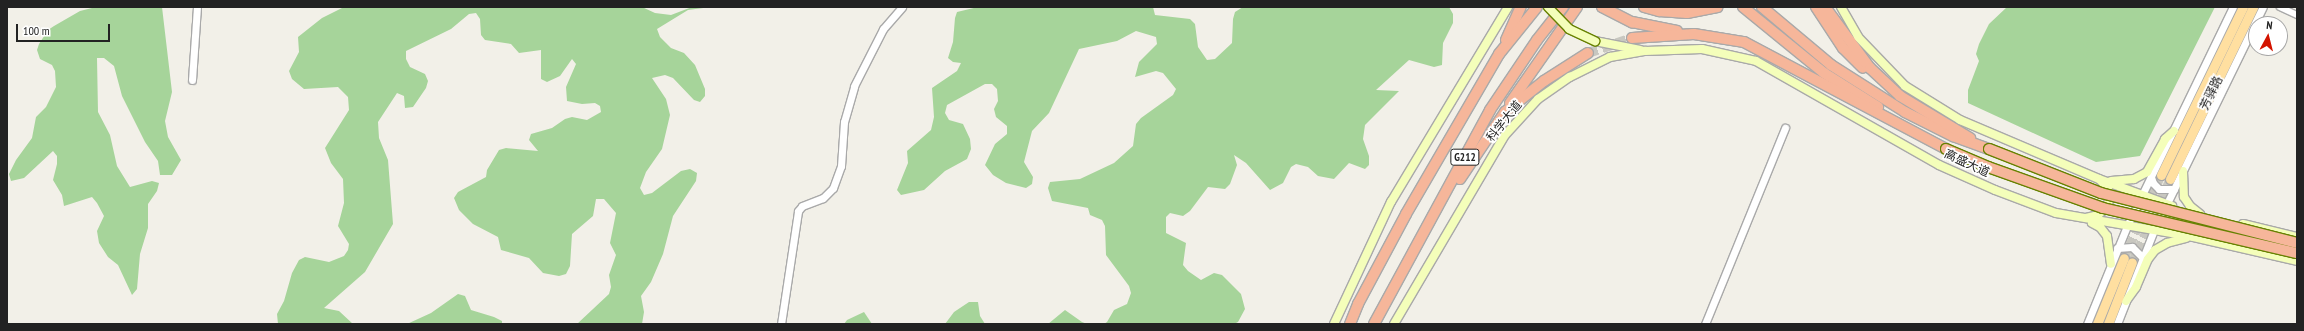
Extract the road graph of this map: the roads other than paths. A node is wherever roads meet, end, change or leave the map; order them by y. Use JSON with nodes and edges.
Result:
{"nodes":[{"id":1,"x":197,"y":7,"type":"edge"},
{"id":2,"x":902,"y":7,"type":"edge"},
{"id":3,"x":1508,"y":7,"type":"edge"},
{"id":4,"x":1538,"y":7,"type":"edge"},
{"id":5,"x":1548,"y":7,"type":"edge"},
{"id":6,"x":1563,"y":7,"type":"edge"},
{"id":7,"x":1577,"y":7,"type":"edge"},
{"id":8,"x":1602,"y":7,"type":"edge"},
{"id":9,"x":1644,"y":7,"type":"edge"},
{"id":10,"x":1717,"y":7,"type":"edge"},
{"id":11,"x":1743,"y":7,"type":"edge"},
{"id":12,"x":1762,"y":7,"type":"edge"},
{"id":13,"x":1816,"y":7,"type":"edge"},
{"id":14,"x":1825,"y":7,"type":"edge"},
{"id":15,"x":1841,"y":7,"type":"edge"},
{"id":16,"x":2233,"y":7,"type":"edge"},
{"id":17,"x":2243,"y":7,"type":"edge"},
{"id":18,"x":2253,"y":7,"type":"edge"},
{"id":19,"x":2263,"y":7,"type":"edge"},
{"id":20,"x":2280,"y":7,"type":"edge"},
{"id":21,"x":1521,"y":9,"type":"edge"},
{"id":22,"x":2297,"y":14,"type":"edge"},
{"id":23,"x":1694,"y":34,"type":"junction"},
{"id":24,"x":1632,"y":38,"type":"tunnel mouth"},
{"id":25,"x":1645,"y":51,"type":"junction"},
{"id":26,"x":1588,"y":53,"type":"tunnel mouth"},
{"id":27,"x":1499,"y":54,"type":"junction"},
{"id":28,"x":1827,"y":69,"type":"junction"},
{"id":29,"x":192,"y":80,"type":"dead end"},
{"id":30,"x":1900,"y":96,"type":"junction"},
{"id":31,"x":1505,"y":112,"type":"junction"},
{"id":32,"x":1785,"y":128,"type":"dead end"},
{"id":33,"x":2174,"y":131,"type":"junction"},
{"id":34,"x":1946,"y":149,"type":"junction"},
{"id":35,"x":1989,"y":149,"type":"junction"},
{"id":36,"x":2183,"y":171,"type":"junction"},
{"id":37,"x":2161,"y":175,"type":"tunnel mouth"},
{"id":38,"x":2151,"y":177,"type":"junction"},
{"id":39,"x":2099,"y":179,"type":"junction"},
{"id":40,"x":2170,"y":179,"type":"tunnel mouth"},
{"id":41,"x":2174,"y":189,"type":"junction"},
{"id":42,"x":2141,"y":196,"type":"junction"},
{"id":43,"x":2166,"y":205,"type":"junction"},
{"id":44,"x":2200,"y":214,"type":"junction"},
{"id":45,"x":2084,"y":219,"type":"junction"},
{"id":46,"x":2126,"y":226,"type":"junction"},
{"id":47,"x":1427,"y":227,"type":"junction"},
{"id":48,"x":2154,"y":230,"type":"junction"},
{"id":49,"x":2193,"y":237,"type":"junction"},
{"id":50,"x":2297,"y":237,"type":"edge"},
{"id":51,"x":2297,"y":243,"type":"edge"},
{"id":52,"x":2117,"y":248,"type":"junction"},
{"id":53,"x":2297,"y":253,"type":"edge"},
{"id":54,"x":2143,"y":258,"type":"junction"},
{"id":55,"x":2297,"y":261,"type":"edge"},
{"id":56,"x":2111,"y":264,"type":"junction"},
{"id":57,"x":2126,"y":301,"type":"junction"},
{"id":58,"x":1375,"y":319,"type":"edge"},
{"id":59,"x":781,"y":324,"type":"edge"},
{"id":60,"x":1334,"y":324,"type":"edge"},
{"id":61,"x":1350,"y":324,"type":"edge"},
{"id":62,"x":1394,"y":324,"type":"edge"},
{"id":63,"x":1705,"y":324,"type":"edge"},
{"id":64,"x":2087,"y":324,"type":"edge"},
{"id":65,"x":2097,"y":324,"type":"edge"},
{"id":66,"x":2108,"y":324,"type":"edge"},
{"id":67,"x":2117,"y":324,"type":"edge"}],
"edges":[{"from":1,"to":29,"type":"street"},
{"from":2,"to":59,"type":"street"},
{"from":3,"to":60,"type":"main road"},
{"from":4,"to":27,"type":"highway","number":"G212"},
{"from":5,"to":25,"type":"main road","bridge":true},
{"from":6,"to":47,"type":"highway","name":"科学大道","number":"G212"},
{"from":7,"to":31,"type":"highway"},
{"from":8,"to":23,"type":"highway"},
{"from":9,"to":10,"type":"highway"},
{"from":11,"to":28,"type":"highway","name":"高盛大道"},
{"from":12,"to":28,"type":"highway","name":"高盛大道"},
{"from":13,"to":30,"type":"highway"},
{"from":14,"to":30,"type":"highway"},
{"from":15,"to":39,"type":"main road"},
{"from":16,"to":33,"type":"street"},
{"from":17,"to":37,"type":"main road","name":"芳驿路"},
{"from":18,"to":40,"type":"main road","name":"芳驿路"},
{"from":19,"to":36,"type":"street"},
{"from":20,"to":22,"type":"street"},
{"from":21,"to":27,"type":"highway"},
{"from":23,"to":24,"type":"highway"},
{"from":23,"to":34,"type":"highway"},
{"from":25,"to":45,"type":"main road","name":"高盛大道"},
{"from":25,"to":62,"type":"main road","name":"科学大道"},
{"from":26,"to":31,"type":"highway"},
{"from":27,"to":61,"type":"highway","number":"G212"},
{"from":28,"to":34,"type":"highway","name":"高盛大道"},
{"from":28,"to":35,"type":"highway","name":"高盛大道"},
{"from":30,"to":35,"type":"highway"},
{"from":31,"to":47,"type":"highway"},
{"from":32,"to":63,"type":"street"},
{"from":33,"to":38,"type":"street"},
{"from":33,"to":39,"type":"main road"},
{"from":34,"to":53,"type":"highway","name":"高盛大道","bridge":true},
{"from":35,"to":51,"type":"highway","name":"高盛大道","bridge":true},
{"from":36,"to":41,"type":"street"},
{"from":36,"to":44,"type":"main road"},
{"from":38,"to":41,"type":"street"},
{"from":38,"to":42,"type":"street"},
{"from":39,"to":42,"type":"main road"},
{"from":39,"to":45,"type":"main road"},
{"from":41,"to":43,"type":"street"},
{"from":42,"to":43,"type":"main road"},
{"from":42,"to":46,"type":"street"},
{"from":43,"to":44,"type":"main road"},
{"from":43,"to":48,"type":"street"},
{"from":44,"to":50,"type":"main road"},
{"from":45,"to":46,"type":"main road","name":"高盛大道"},
{"from":45,"to":56,"type":"main road"},
{"from":46,"to":48,"type":"main road","name":"高盛大道"},
{"from":46,"to":52,"type":"street"},
{"from":47,"to":58,"type":"highway","name":"科学大道","number":"G212"},
{"from":48,"to":49,"type":"main road","name":"高盛大道"},
{"from":48,"to":54,"type":"street"},
{"from":49,"to":55,"type":"main road","name":"高盛大道"},
{"from":49,"to":57,"type":"main road"},
{"from":52,"to":54,"type":"street"},
{"from":52,"to":56,"type":"street"},
{"from":54,"to":57,"type":"street"},
{"from":56,"to":64,"type":"street"},
{"from":57,"to":67,"type":"street"},
{"from":65,"to":66,"type":"main road"}]}
